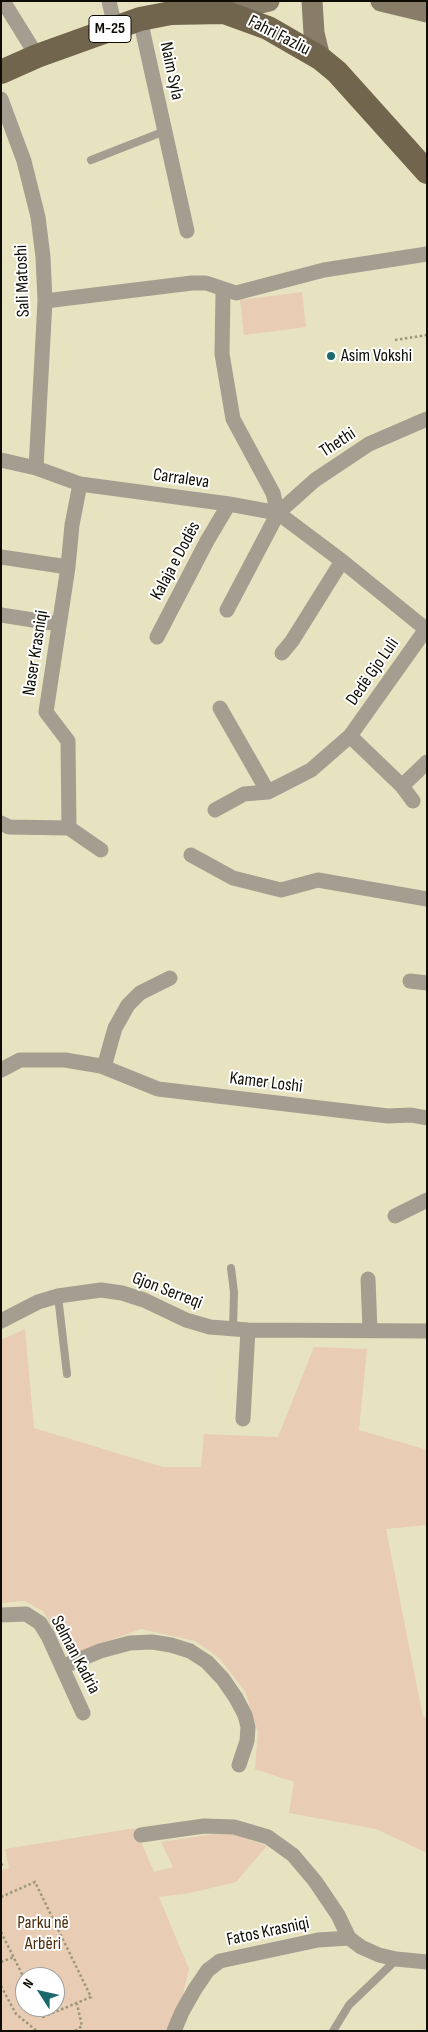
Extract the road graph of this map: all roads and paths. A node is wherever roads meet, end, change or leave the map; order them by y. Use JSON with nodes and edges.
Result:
{"nodes":[{"id":1,"x":3,"y":1,"type":"edge"},
{"id":2,"x":109,"y":1,"type":"edge"},
{"id":3,"x":268,"y":1,"type":"edge"},
{"id":4,"x":312,"y":1,"type":"edge"},
{"id":5,"x":381,"y":1,"type":"edge"},
{"id":6,"x":223,"y":7,"type":"edge"},
{"id":7,"x":427,"y":12,"type":"edge"},
{"id":8,"x":140,"y":19,"type":"junction"},
{"id":9,"x":115,"y":27,"type":"junction"},
{"id":10,"x":37,"y":56,"type":"junction"},
{"id":11,"x":320,"y":58,"type":"junction"},
{"id":12,"x":1,"y":72,"type":"edge"},
{"id":13,"x":1,"y":99,"type":"edge"},
{"id":14,"x":165,"y":131,"type":"junction"},
{"id":15,"x":92,"y":160,"type":"dead end"},
{"id":16,"x":427,"y":172,"type":"edge"},
{"id":17,"x":187,"y":231,"type":"dead end"},
{"id":18,"x":427,"y":254,"type":"edge"},
{"id":19,"x":223,"y":290,"type":"junction"},
{"id":20,"x":45,"y":301,"type":"junction"},
{"id":21,"x":427,"y":335,"type":"edge"},
{"id":22,"x":395,"y":340,"type":"dead end"},
{"id":23,"x":427,"y":418,"type":"edge"},
{"id":24,"x":1,"y":460,"type":"edge"},
{"id":25,"x":36,"y":468,"type":"junction"},
{"id":26,"x":80,"y":484,"type":"junction"},
{"id":27,"x":229,"y":504,"type":"junction"},
{"id":28,"x":278,"y":514,"type":"junction"},
{"id":29,"x":1,"y":557,"type":"edge"},
{"id":30,"x":342,"y":561,"type":"junction"},
{"id":31,"x":68,"y":567,"type":"junction"},
{"id":32,"x":227,"y":610,"type":"dead end"},
{"id":33,"x":1,"y":615,"type":"edge"},
{"id":34,"x":59,"y":624,"type":"junction"},
{"id":35,"x":426,"y":630,"type":"edge"},
{"id":36,"x":157,"y":637,"type":"dead end"},
{"id":37,"x":282,"y":653,"type":"dead end"},
{"id":38,"x":220,"y":708,"type":"dead end"},
{"id":39,"x":350,"y":736,"type":"junction"},
{"id":40,"x":427,"y":762,"type":"edge"},
{"id":41,"x":402,"y":786,"type":"junction"},
{"id":42,"x":268,"y":792,"type":"junction"},
{"id":43,"x":413,"y":801,"type":"dead end"},
{"id":44,"x":215,"y":810,"type":"dead end"},
{"id":45,"x":1,"y":823,"type":"edge"},
{"id":46,"x":69,"y":828,"type":"junction"},
{"id":47,"x":101,"y":850,"type":"dead end"},
{"id":48,"x":191,"y":856,"type":"dead end"},
{"id":49,"x":427,"y":899,"type":"edge"},
{"id":50,"x":170,"y":978,"type":"dead end"},
{"id":51,"x":410,"y":981,"type":"dead end"},
{"id":52,"x":427,"y":983,"type":"edge"},
{"id":53,"x":104,"y":1067,"type":"junction"},
{"id":54,"x":1,"y":1070,"type":"edge"},
{"id":55,"x":427,"y":1118,"type":"edge"},
{"id":56,"x":427,"y":1200,"type":"edge"},
{"id":57,"x":395,"y":1216,"type":"dead end"},
{"id":58,"x":232,"y":1268,"type":"dead end"},
{"id":59,"x":368,"y":1279,"type":"dead end"},
{"id":60,"x":58,"y":1296,"type":"junction"},
{"id":61,"x":1,"y":1320,"type":"edge"},
{"id":62,"x":240,"y":1329,"type":"junction"},
{"id":63,"x":370,"y":1330,"type":"junction"},
{"id":64,"x":427,"y":1331,"type":"edge"},
{"id":65,"x":67,"y":1374,"type":"dead end"},
{"id":66,"x":243,"y":1418,"type":"dead end"},
{"id":67,"x":1,"y":1615,"type":"edge"},
{"id":68,"x":62,"y":1667,"type":"junction"},
{"id":69,"x":83,"y":1713,"type":"dead end"},
{"id":70,"x":238,"y":1765,"type":"dead end"},
{"id":71,"x":141,"y":1835,"type":"dead end"},
{"id":72,"x":1,"y":1898,"type":"edge"},
{"id":73,"x":1,"y":1932,"type":"edge"},
{"id":74,"x":349,"y":1938,"type":"junction"},
{"id":75,"x":14,"y":1957,"type":"junction"},
{"id":76,"x":396,"y":1959,"type":"junction"},
{"id":77,"x":1,"y":1962,"type":"edge"},
{"id":78,"x":427,"y":1962,"type":"edge"},
{"id":79,"x":19,"y":1967,"type":"edge"},
{"id":80,"x":1,"y":1986,"type":"edge"},
{"id":81,"x":78,"y":2004,"type":"junction"},
{"id":82,"x":65,"y":2009,"type":"edge"},
{"id":83,"x":37,"y":2031,"type":"edge"},
{"id":84,"x":74,"y":2031,"type":"edge"},
{"id":85,"x":174,"y":2031,"type":"edge"},
{"id":86,"x":333,"y":2031,"type":"edge"}],
"edges":[{"from":1,"to":10,"type":"street"},
{"from":2,"to":9,"type":"street"},
{"from":3,"to":6,"type":"street"},
{"from":4,"to":11,"type":"street"},
{"from":5,"to":7,"type":"street"},
{"from":6,"to":8,"type":"main road","name":"Fahri Fazliu","number":"M-25"},
{"from":6,"to":11,"type":"main road","name":"Fahri Fazliu","number":"M-25"},
{"from":8,"to":9,"type":"main road","name":"Fahri Fazliu","number":"M-25"},
{"from":8,"to":14,"type":"street","name":"Naim Syla"},
{"from":9,"to":10,"type":"main road","name":"Fahri Fazliu","number":"M-25"},
{"from":10,"to":12,"type":"main road","name":"Fahri Fazliu","number":"M-25"},
{"from":11,"to":16,"type":"main road","name":"Fahri Fazliu","number":"M-25"},
{"from":13,"to":20,"type":"street","name":"Sali Matoshi"},
{"from":14,"to":15,"type":"lane"},
{"from":14,"to":17,"type":"street","name":"Naim Syla"},
{"from":18,"to":19,"type":"street"},
{"from":19,"to":20,"type":"street"},
{"from":19,"to":28,"type":"street"},
{"from":20,"to":25,"type":"street","name":"Sali Matoshi"},
{"from":21,"to":22,"type":"path"},
{"from":23,"to":28,"type":"street","name":"Thethi"},
{"from":24,"to":25,"type":"street","name":"Carraleva"},
{"from":25,"to":26,"type":"street","name":"Carraleva"},
{"from":26,"to":27,"type":"street","name":"Carraleva"},
{"from":26,"to":31,"type":"street","name":"Naser Krasniqi"},
{"from":27,"to":28,"type":"street","name":"Carraleva"},
{"from":27,"to":36,"type":"street","name":"Kalaja e Dodës"},
{"from":28,"to":30,"type":"street","name":"Carraleva"},
{"from":28,"to":32,"type":"street"},
{"from":29,"to":31,"type":"street"},
{"from":30,"to":35,"type":"street","name":"Carraleva"},
{"from":30,"to":37,"type":"street"},
{"from":31,"to":34,"type":"street","name":"Naser Krasniqi"},
{"from":33,"to":34,"type":"street"},
{"from":34,"to":46,"type":"street","name":"Naser Krasniqi"},
{"from":35,"to":39,"type":"street","name":"Dedë Gjo Luli"},
{"from":38,"to":42,"type":"street"},
{"from":39,"to":41,"type":"street"},
{"from":39,"to":42,"type":"street","name":"Dedë Gjo Luli"},
{"from":40,"to":41,"type":"street"},
{"from":41,"to":43,"type":"street"},
{"from":42,"to":44,"type":"street","name":"Dedë Gjo Luli"},
{"from":45,"to":46,"type":"street"},
{"from":46,"to":47,"type":"street"},
{"from":48,"to":49,"type":"street"},
{"from":50,"to":53,"type":"street"},
{"from":51,"to":52,"type":"street"},
{"from":53,"to":54,"type":"street","name":"Kamer Loshi"},
{"from":53,"to":55,"type":"street","name":"Kamer Loshi"},
{"from":56,"to":57,"type":"street"},
{"from":58,"to":62,"type":"lane"},
{"from":59,"to":63,"type":"street"},
{"from":60,"to":61,"type":"street","name":"Gjon Serreqi"},
{"from":60,"to":62,"type":"street","name":"Gjon Serreqi"},
{"from":60,"to":65,"type":"lane"},
{"from":62,"to":63,"type":"street","name":"Gjon Serreqi"},
{"from":62,"to":66,"type":"street"},
{"from":63,"to":64,"type":"street","name":"Gjon Serreqi"},
{"from":67,"to":68,"type":"street","name":"Selman Kadria"},
{"from":68,"to":69,"type":"street","name":"Selman Kadria"},
{"from":68,"to":70,"type":"street"},
{"from":71,"to":74,"type":"street","name":"Fatos Krasniqi"},
{"from":72,"to":81,"type":"path"},
{"from":73,"to":75,"type":"path"},
{"from":74,"to":76,"type":"street"},
{"from":74,"to":85,"type":"street","name":"Fatos Krasniqi"},
{"from":75,"to":77,"type":"path"},
{"from":75,"to":79,"type":"path"},
{"from":76,"to":78,"type":"street"},
{"from":76,"to":86,"type":"lane"},
{"from":80,"to":83,"type":"path"},
{"from":81,"to":82,"type":"path"},
{"from":81,"to":84,"type":"path"}]}
